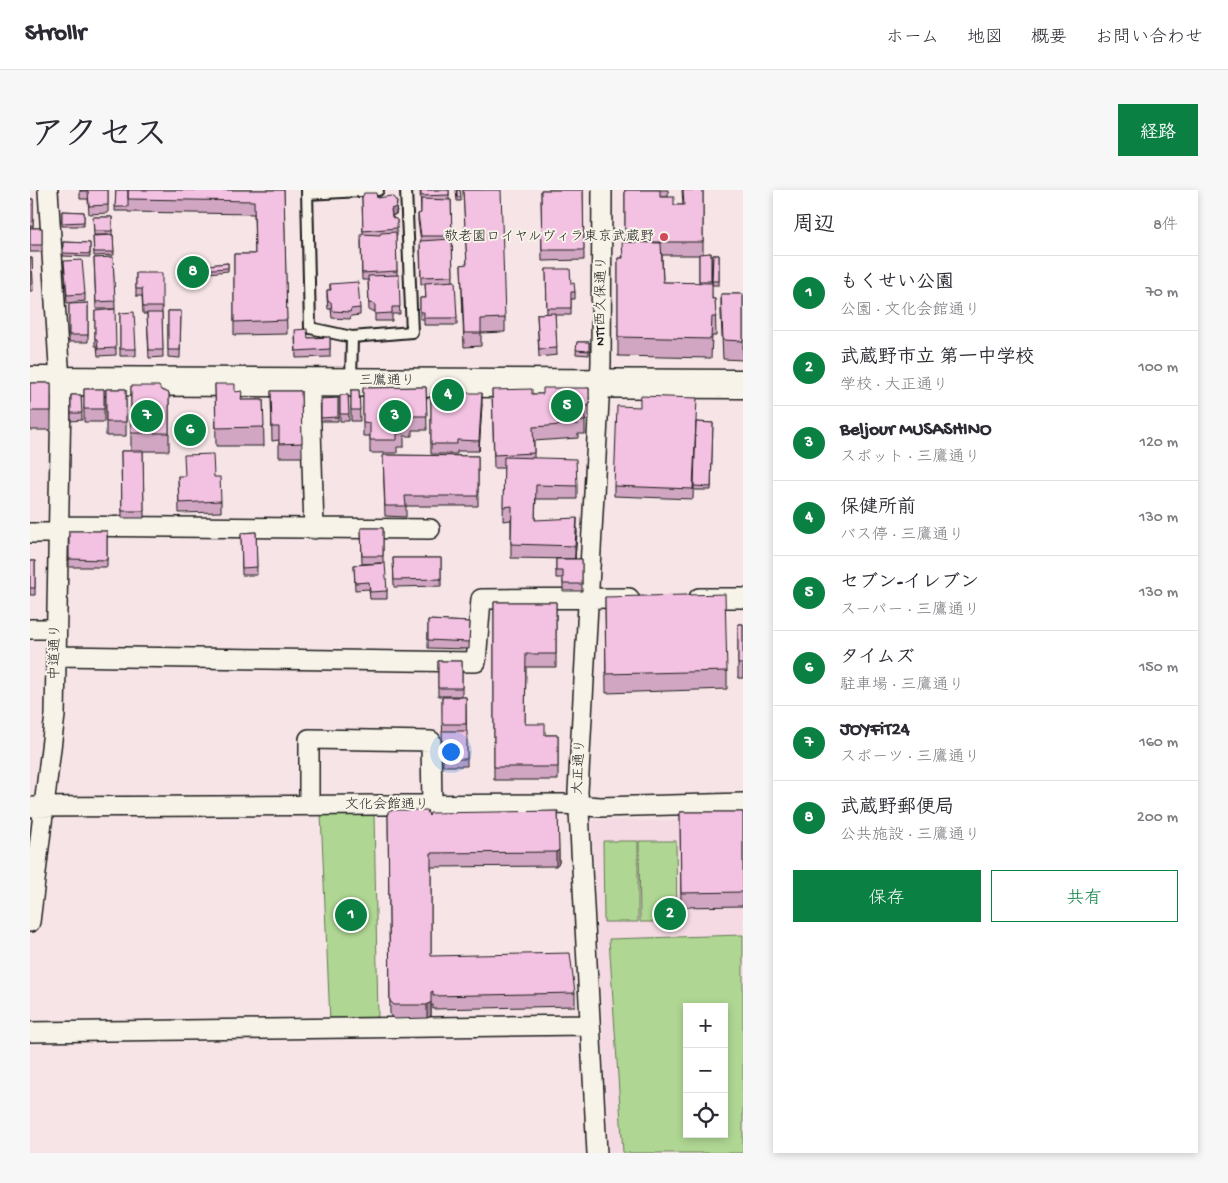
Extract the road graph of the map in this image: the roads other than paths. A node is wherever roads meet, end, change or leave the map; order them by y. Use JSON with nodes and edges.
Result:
{"nodes":[{"id":1,"x":378,"y":190,"type":"edge"},
{"id":2,"x":406,"y":190,"type":"edge"},
{"id":3,"x":602,"y":190,"type":"edge"},
{"id":4,"x":307,"y":192,"type":"edge"},
{"id":5,"x":48,"y":195,"type":"edge"},
{"id":6,"x":30,"y":200,"type":"edge"},
{"id":7,"x":352,"y":337,"type":"junction"},
{"id":8,"x":30,"y":381,"type":"edge"},
{"id":9,"x":59,"y":381,"type":"junction"},
{"id":10,"x":351,"y":381,"type":"junction"},
{"id":11,"x":600,"y":381,"type":"junction"},
{"id":12,"x":743,"y":384,"type":"edge"},
{"id":13,"x":310,"y":395,"type":"dead end"},
{"id":14,"x":314,"y":529,"type":"junction"},
{"id":15,"x":430,"y":529,"type":"dead end"},
{"id":16,"x":58,"y":530,"type":"junction"},
{"id":17,"x":30,"y":533,"type":"edge"},
{"id":18,"x":647,"y":598,"type":"edge"},
{"id":19,"x":686,"y":598,"type":"edge"},
{"id":20,"x":743,"y":598,"type":"edge"},
{"id":21,"x":589,"y":599,"type":"junction"},
{"id":22,"x":30,"y":629,"type":"edge"},
{"id":23,"x":56,"y":629,"type":"junction"},
{"id":24,"x":56,"y":656,"type":"junction"},
{"id":25,"x":743,"y":803,"type":"edge"},
{"id":26,"x":309,"y":805,"type":"junction"},
{"id":27,"x":578,"y":805,"type":"junction"},
{"id":28,"x":432,"y":806,"type":"junction"},
{"id":29,"x":37,"y":807,"type":"edge"},
{"id":30,"x":30,"y":922,"type":"edge"},
{"id":31,"x":590,"y":1025,"type":"junction"},
{"id":32,"x":30,"y":1032,"type":"edge"},
{"id":33,"x":597,"y":1153,"type":"edge"}],
"edges":[{"from":1,"to":4,"type":"lane"},
{"from":2,"to":7,"type":"lane"},
{"from":3,"to":11,"type":"street","name":"NTT西久保通り"},
{"from":4,"to":7,"type":"lane"},
{"from":5,"to":6,"type":"street"},
{"from":5,"to":9,"type":"street","name":"中道通り"},
{"from":7,"to":10,"type":"lane"},
{"from":8,"to":9,"type":"main road","name":"三鷹通り"},
{"from":9,"to":10,"type":"main road","name":"三鷹通り"},
{"from":9,"to":16,"type":"street","name":"中道通り"},
{"from":10,"to":11,"type":"main road","name":"三鷹通り"},
{"from":11,"to":12,"type":"main road","name":"三鷹通り"},
{"from":11,"to":21,"type":"street","name":"大正通り"},
{"from":13,"to":14,"type":"street"},
{"from":14,"to":15,"type":"street"},
{"from":14,"to":16,"type":"street"},
{"from":16,"to":17,"type":"street"},
{"from":16,"to":23,"type":"street","name":"中道通り"},
{"from":18,"to":21,"type":"street"},
{"from":19,"to":20,"type":"street"},
{"from":21,"to":24,"type":"street"},
{"from":21,"to":27,"type":"street","name":"大正通り"},
{"from":22,"to":23,"type":"street"},
{"from":23,"to":24,"type":"street","name":"中道通り"},
{"from":24,"to":29,"type":"street","name":"中道通り"},
{"from":25,"to":27,"type":"street","name":"文化会館通り"},
{"from":26,"to":28,"type":"street","name":"文化会館通り"},
{"from":26,"to":28,"type":"street"},
{"from":26,"to":29,"type":"street","name":"文化会館通り"},
{"from":27,"to":28,"type":"street","name":"文化会館通り"},
{"from":27,"to":31,"type":"street","name":"大正通り"},
{"from":29,"to":30,"type":"street","name":"中道通り"},
{"from":31,"to":32,"type":"street"},
{"from":31,"to":33,"type":"street","name":"大正通り"}]}
